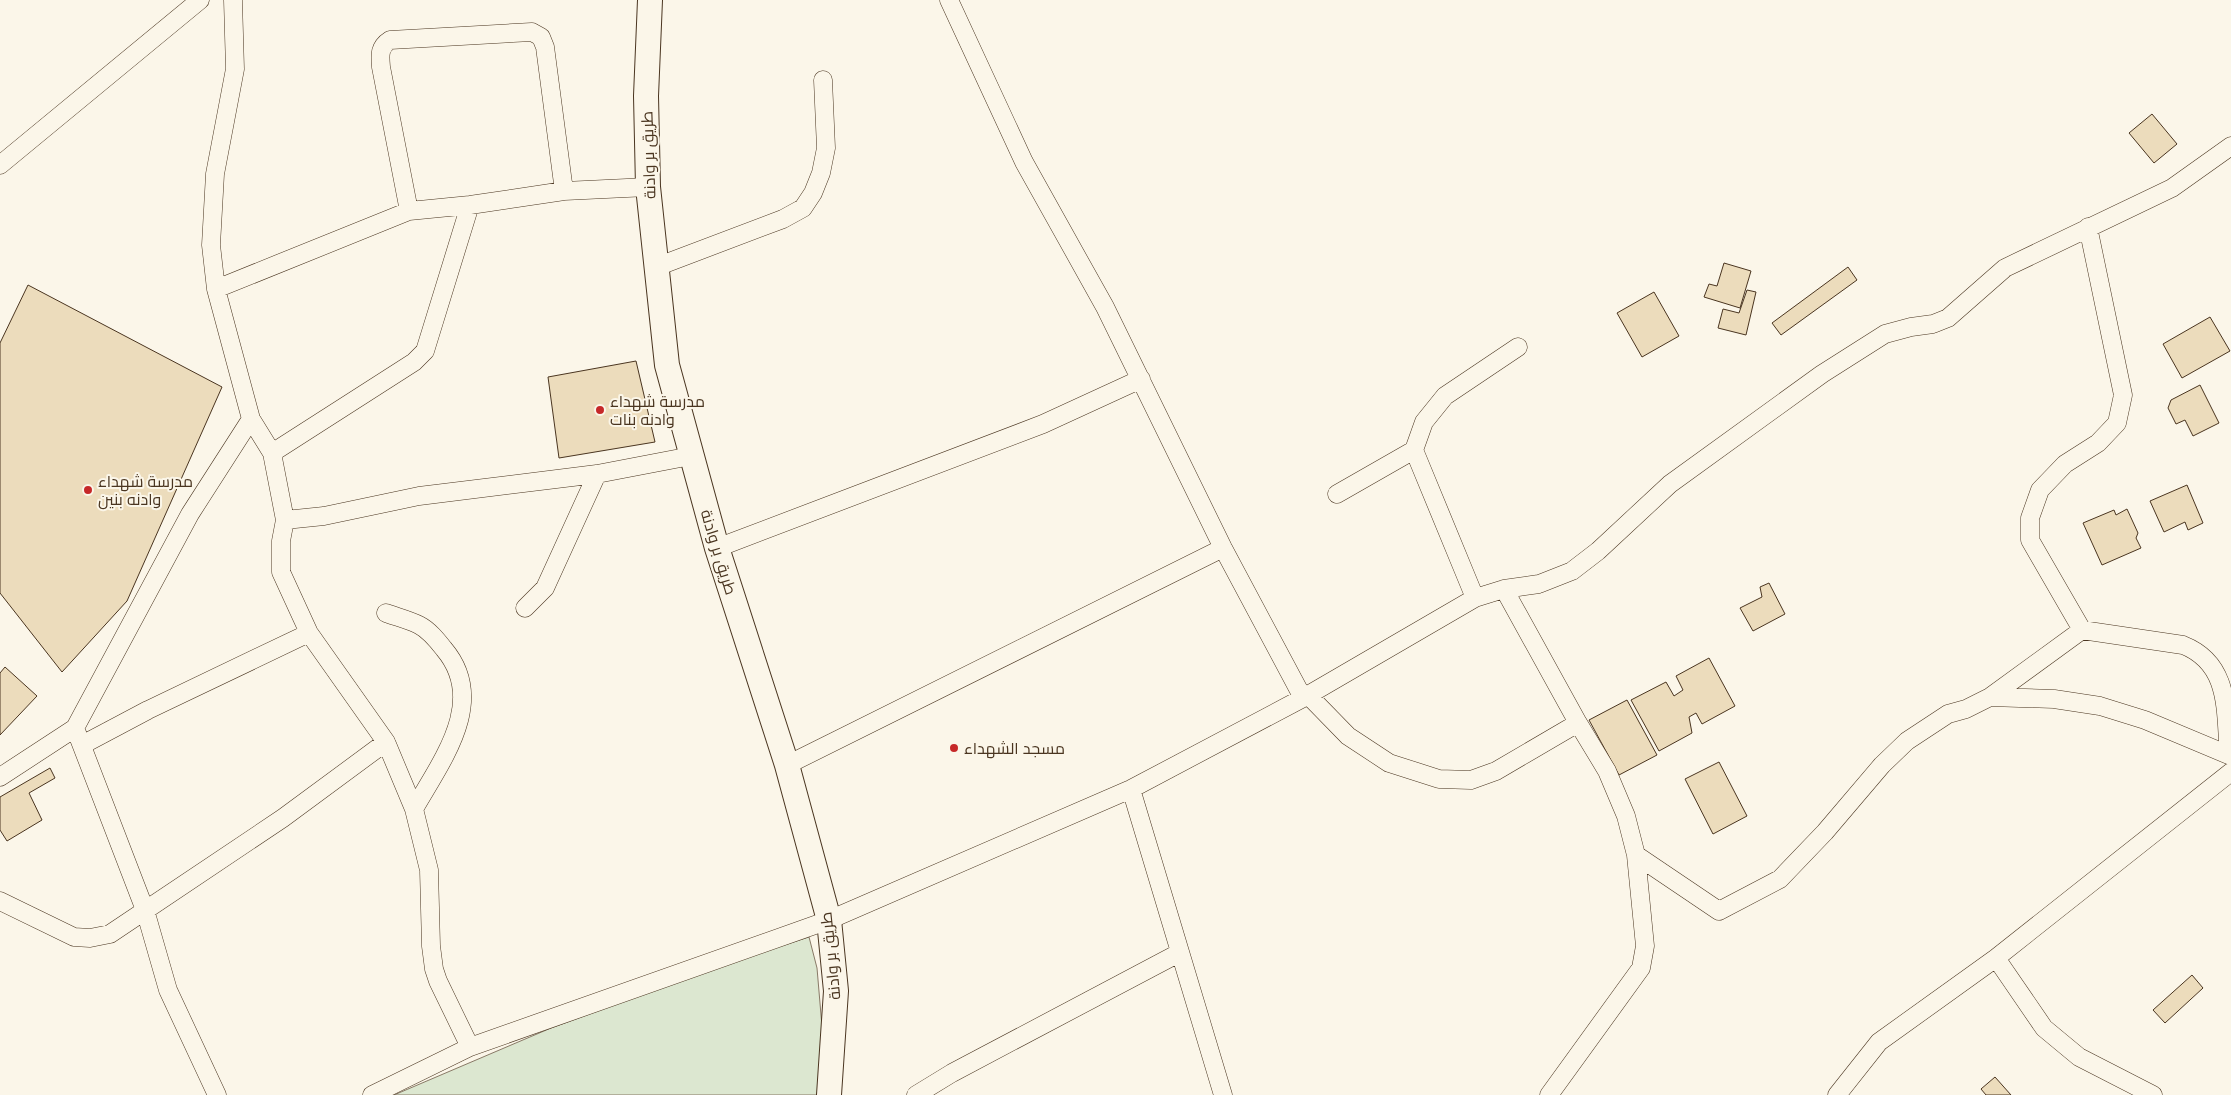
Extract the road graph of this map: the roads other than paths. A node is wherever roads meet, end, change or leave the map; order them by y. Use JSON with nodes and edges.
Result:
{"nodes":[{"id":1,"x":200,"y":0,"type":"edge"},
{"id":2,"x":234,"y":0,"type":"edge"},
{"id":3,"x":650,"y":0,"type":"edge"},
{"id":4,"x":949,"y":0,"type":"edge"},
{"id":5,"x":823,"y":80,"type":"dead end"},
{"id":6,"x":2231,"y":146,"type":"edge"},
{"id":7,"x":0,"y":165,"type":"edge"},
{"id":8,"x":648,"y":186,"type":"junction"},
{"id":9,"x":564,"y":191,"type":"junction"},
{"id":10,"x":470,"y":205,"type":"junction"},
{"id":11,"x":409,"y":211,"type":"junction"},
{"id":12,"x":2088,"y":227,"type":"junction"},
{"id":13,"x":656,"y":267,"type":"junction"},
{"id":14,"x":216,"y":288,"type":"junction"},
{"id":15,"x":1518,"y":347,"type":"dead end"},
{"id":16,"x":1140,"y":379,"type":"junction"},
{"id":17,"x":251,"y":418,"type":"junction"},
{"id":18,"x":1414,"y":450,"type":"junction"},
{"id":19,"x":272,"y":453,"type":"junction"},
{"id":20,"x":691,"y":456,"type":"junction"},
{"id":21,"x":597,"y":474,"type":"junction"},
{"id":22,"x":1337,"y":494,"type":"dead end"},
{"id":23,"x":285,"y":520,"type":"junction"},
{"id":24,"x":716,"y":548,"type":"junction"},
{"id":25,"x":1223,"y":548,"type":"junction"},
{"id":26,"x":1504,"y":589,"type":"junction"},
{"id":27,"x":1475,"y":598,"type":"junction"},
{"id":28,"x":526,"y":608,"type":"dead end"},
{"id":29,"x":386,"y":613,"type":"dead end"},
{"id":30,"x":2082,"y":630,"type":"junction"},
{"id":31,"x":309,"y":633,"type":"junction"},
{"id":32,"x":1305,"y":696,"type":"junction"},
{"id":33,"x":1990,"y":697,"type":"junction"},
{"id":34,"x":1578,"y":723,"type":"junction"},
{"id":35,"x":74,"y":728,"type":"junction"},
{"id":36,"x":386,"y":742,"type":"junction"},
{"id":37,"x":82,"y":745,"type":"junction"},
{"id":38,"x":2230,"y":761,"type":"edge"},
{"id":39,"x":787,"y":765,"type":"junction"},
{"id":40,"x":0,"y":777,"type":"edge"},
{"id":41,"x":1131,"y":789,"type":"junction"},
{"id":42,"x":414,"y":809,"type":"junction"},
{"id":43,"x":1636,"y":855,"type":"junction"},
{"id":44,"x":0,"y":901,"type":"edge"},
{"id":45,"x":145,"y":910,"type":"junction"},
{"id":46,"x":829,"y":920,"type":"junction"},
{"id":47,"x":1179,"y":953,"type":"junction"},
{"id":48,"x":1996,"y":958,"type":"junction"},
{"id":49,"x":470,"y":1047,"type":"junction"},
{"id":50,"x":376,"y":1094,"type":"edge"},
{"id":51,"x":217,"y":1095,"type":"edge"},
{"id":52,"x":829,"y":1095,"type":"edge"},
{"id":53,"x":916,"y":1095,"type":"edge"},
{"id":54,"x":1223,"y":1095,"type":"edge"},
{"id":55,"x":1549,"y":1095,"type":"edge"},
{"id":56,"x":1837,"y":1095,"type":"edge"},
{"id":57,"x":2153,"y":1095,"type":"edge"}],
"edges":[{"from":1,"to":7,"type":"street"},
{"from":2,"to":14,"type":"street"},
{"from":3,"to":8,"type":"street","name":"طريق بر وادنة"},
{"from":4,"to":16,"type":"street"},
{"from":5,"to":13,"type":"street"},
{"from":6,"to":12,"type":"street"},
{"from":8,"to":9,"type":"street"},
{"from":8,"to":13,"type":"street","name":"طريق بر وادنة"},
{"from":9,"to":10,"type":"street"},
{"from":9,"to":11,"type":"street"},
{"from":10,"to":11,"type":"street"},
{"from":10,"to":19,"type":"street"},
{"from":11,"to":14,"type":"street"},
{"from":12,"to":26,"type":"street"},
{"from":12,"to":30,"type":"street"},
{"from":13,"to":20,"type":"street","name":"طريق بر وادنة"},
{"from":14,"to":17,"type":"street"},
{"from":15,"to":18,"type":"street"},
{"from":16,"to":24,"type":"street"},
{"from":16,"to":25,"type":"street"},
{"from":17,"to":19,"type":"street"},
{"from":17,"to":35,"type":"street"},
{"from":18,"to":22,"type":"street"},
{"from":18,"to":27,"type":"street"},
{"from":19,"to":23,"type":"street"},
{"from":20,"to":21,"type":"street"},
{"from":20,"to":24,"type":"street","name":"طريق بر وادنة"},
{"from":21,"to":23,"type":"street"},
{"from":21,"to":28,"type":"street"},
{"from":23,"to":31,"type":"street"},
{"from":24,"to":39,"type":"street","name":"طريق بر وادنة"},
{"from":25,"to":32,"type":"street"},
{"from":25,"to":39,"type":"street"},
{"from":26,"to":27,"type":"street"},
{"from":26,"to":34,"type":"street"},
{"from":27,"to":32,"type":"street"},
{"from":29,"to":42,"type":"street"},
{"from":30,"to":33,"type":"street"},
{"from":30,"to":38,"type":"street"},
{"from":31,"to":36,"type":"street"},
{"from":31,"to":37,"type":"street"},
{"from":32,"to":34,"type":"street"},
{"from":32,"to":41,"type":"street"},
{"from":33,"to":38,"type":"street"},
{"from":33,"to":43,"type":"street"},
{"from":34,"to":43,"type":"street"},
{"from":35,"to":37,"type":"street"},
{"from":35,"to":40,"type":"street"},
{"from":36,"to":42,"type":"street"},
{"from":36,"to":45,"type":"street"},
{"from":37,"to":45,"type":"street"},
{"from":38,"to":48,"type":"street"},
{"from":39,"to":46,"type":"street","name":"طريق بر وادنة"},
{"from":41,"to":46,"type":"street"},
{"from":41,"to":47,"type":"street"},
{"from":42,"to":49,"type":"street"},
{"from":43,"to":55,"type":"street"},
{"from":44,"to":45,"type":"street"},
{"from":45,"to":51,"type":"street"},
{"from":46,"to":49,"type":"street"},
{"from":46,"to":52,"type":"street","name":"طريق بر وادنة"},
{"from":47,"to":53,"type":"street"},
{"from":47,"to":54,"type":"street"},
{"from":48,"to":56,"type":"street"},
{"from":48,"to":57,"type":"street"},
{"from":49,"to":50,"type":"street"}]}
